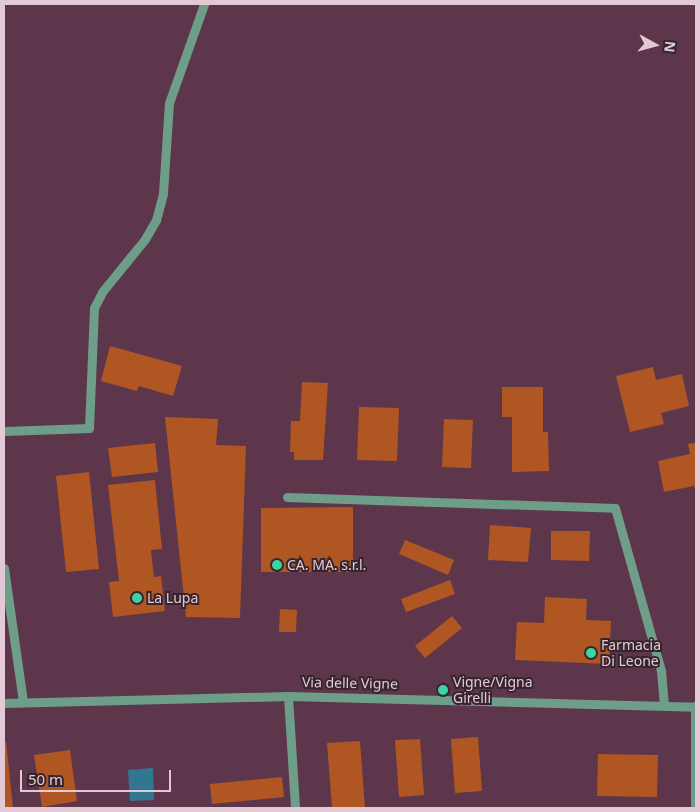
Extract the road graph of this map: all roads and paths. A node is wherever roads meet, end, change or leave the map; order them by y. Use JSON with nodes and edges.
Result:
{"nodes":[{"id":1,"x":204,"y":4,"type":"edge"},
{"id":2,"x":4,"y":431,"type":"edge"},
{"id":3,"x":287,"y":497,"type":"dead end"},
{"id":4,"x":4,"y":568,"type":"edge"},
{"id":5,"x":288,"y":696,"type":"junction"},
{"id":6,"x":23,"y":702,"type":"junction"},
{"id":7,"x":4,"y":703,"type":"edge"},
{"id":8,"x":664,"y":705,"type":"junction"},
{"id":9,"x":695,"y":706,"type":"edge"},
{"id":10,"x":295,"y":808,"type":"edge"},
{"id":11,"x":695,"y":808,"type":"edge"}],
"edges":[{"from":1,"to":2,"type":"street"},
{"from":3,"to":8,"type":"street"},
{"from":4,"to":6,"type":"street"},
{"from":5,"to":6,"type":"street","name":"Via delle Vigne"},
{"from":5,"to":8,"type":"street","name":"Via delle Vigne"},
{"from":5,"to":10,"type":"street"},
{"from":6,"to":7,"type":"street","name":"Via delle Vigne"},
{"from":8,"to":9,"type":"street","name":"Via delle Vigne"},
{"from":9,"to":11,"type":"street"}]}
